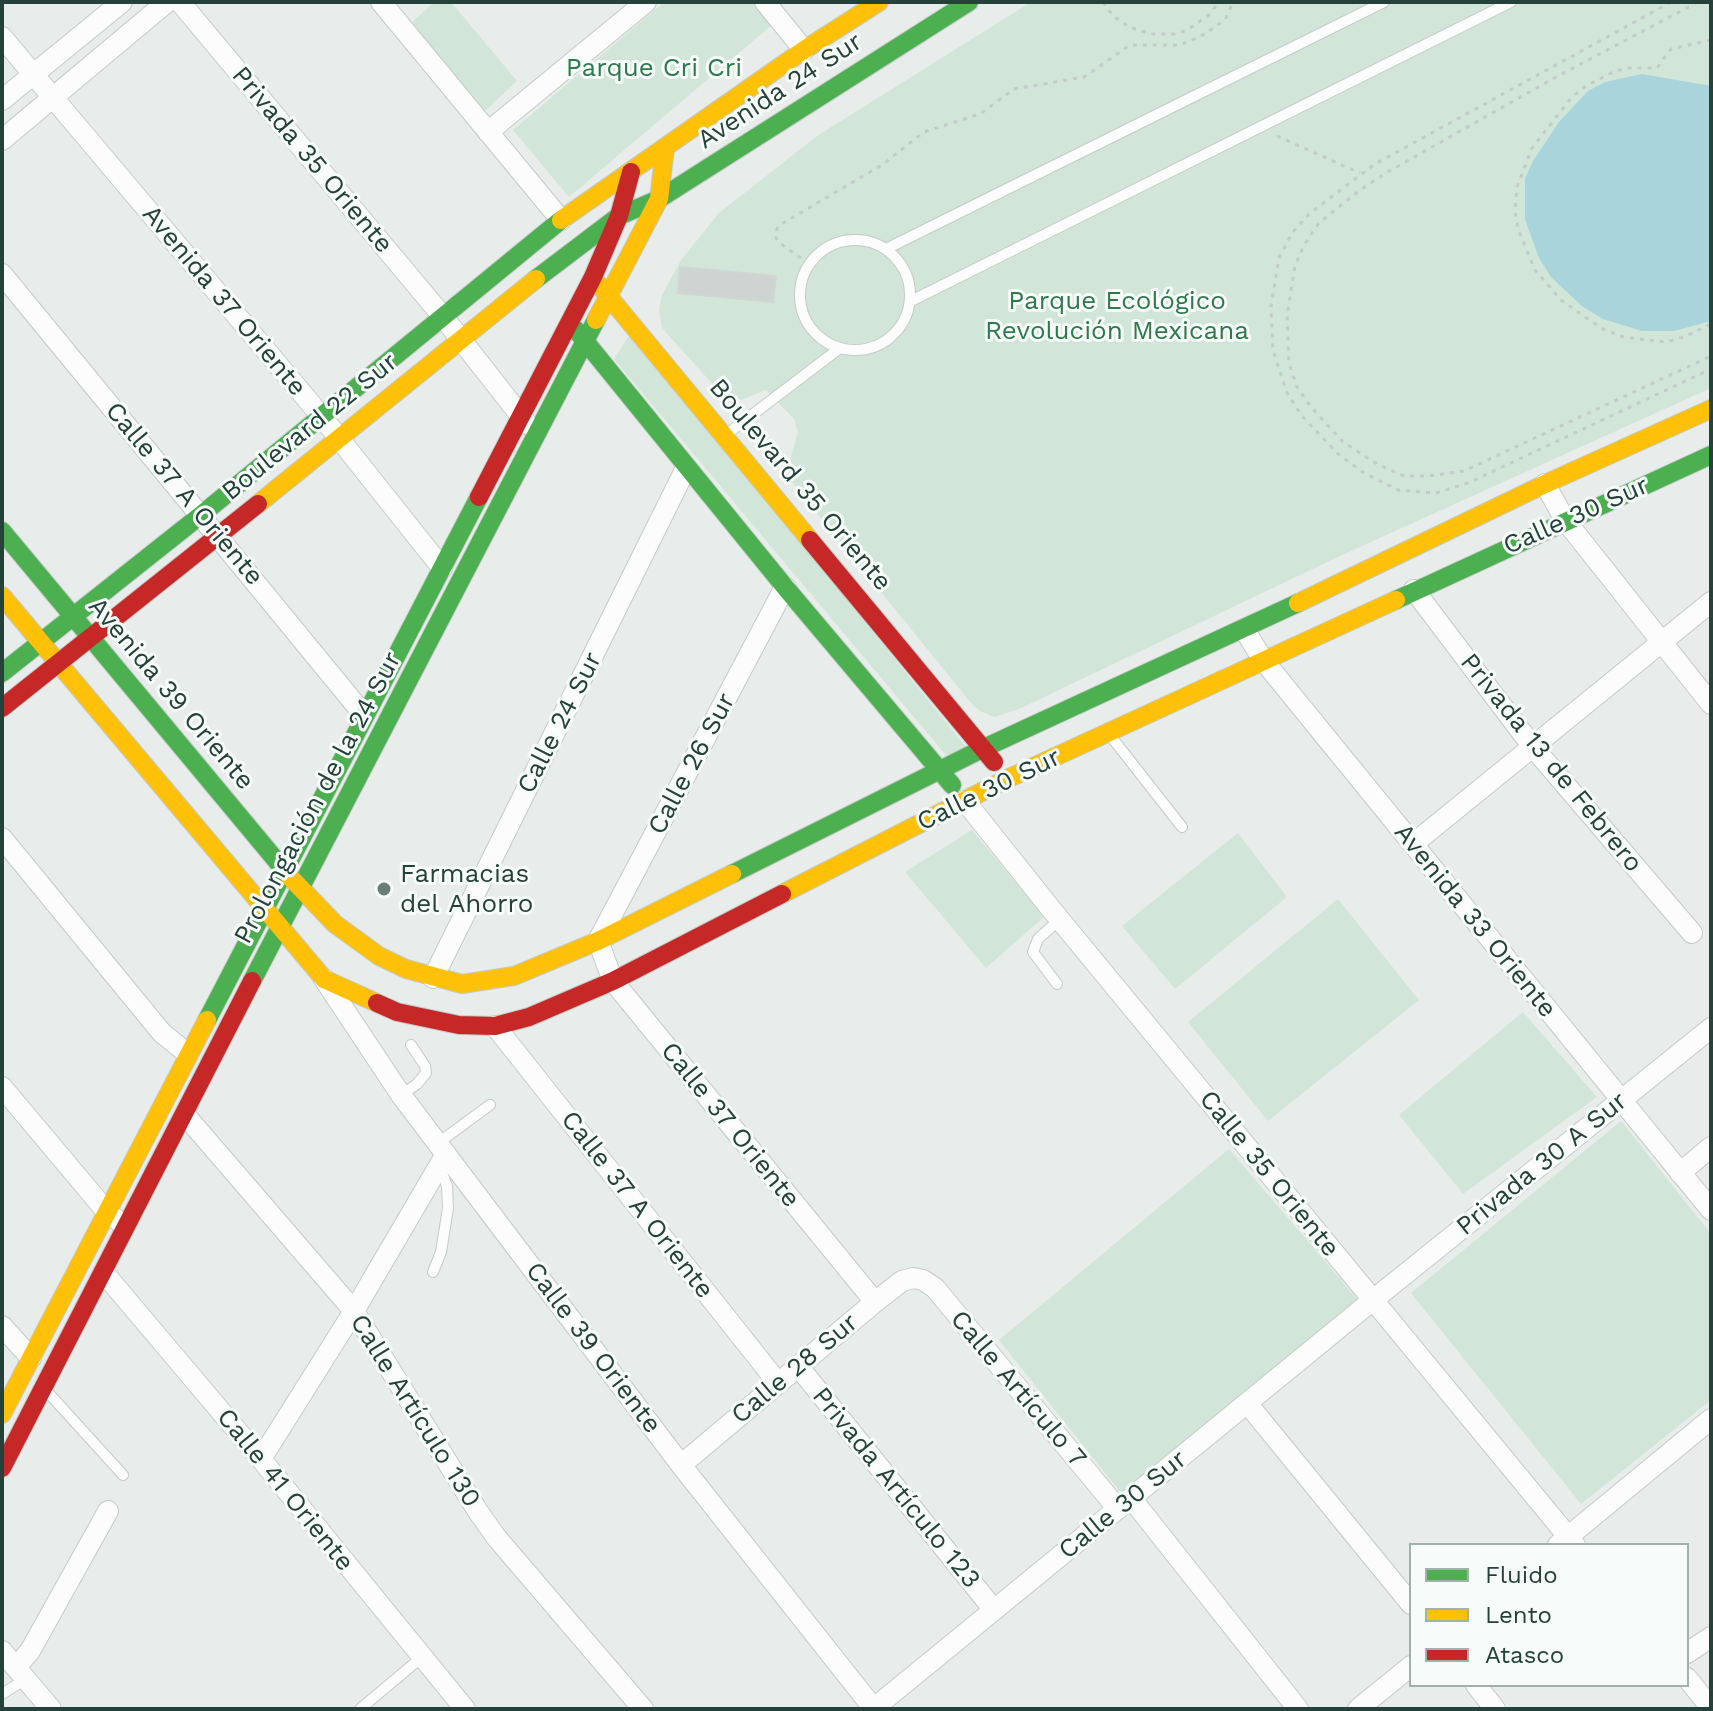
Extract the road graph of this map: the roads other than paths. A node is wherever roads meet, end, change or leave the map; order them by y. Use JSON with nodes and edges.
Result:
{"nodes":[{"id":1,"x":122,"y":2,"type":"edge"},
{"id":2,"x":167,"y":2,"type":"edge"},
{"id":3,"x":180,"y":2,"type":"edge"},
{"id":4,"x":646,"y":2,"type":"edge"},
{"id":5,"x":765,"y":2,"type":"edge"},
{"id":6,"x":879,"y":2,"type":"edge"},
{"id":7,"x":969,"y":2,"type":"edge"},
{"id":8,"x":1384,"y":2,"type":"edge"},
{"id":9,"x":1511,"y":2,"type":"edge"},
{"id":10,"x":391,"y":6,"type":"edge"},
{"id":11,"x":2,"y":37,"type":"edge"},
{"id":12,"x":804,"y":50,"type":"junction"},
{"id":13,"x":32,"y":75,"type":"junction"},
{"id":14,"x":52,"y":98,"type":"junction"},
{"id":15,"x":2,"y":100,"type":"edge"},
{"id":16,"x":488,"y":132,"type":"junction"},
{"id":17,"x":2,"y":140,"type":"edge"},
{"id":18,"x":665,"y":148,"type":"junction"},
{"id":19,"x":631,"y":172,"type":"junction"},
{"id":20,"x":659,"y":199,"type":"junction"},
{"id":21,"x":619,"y":216,"type":"junction"},
{"id":22,"x":561,"y":220,"type":"junction"},
{"id":23,"x":575,"y":248,"type":"junction"},
{"id":24,"x":886,"y":249,"type":"junction"},
{"id":25,"x":2,"y":274,"type":"edge"},
{"id":26,"x":593,"y":277,"type":"junction"},
{"id":27,"x":610,"y":298,"type":"junction"},
{"id":28,"x":911,"y":301,"type":"junction"},
{"id":29,"x":444,"y":318,"type":"junction"},
{"id":30,"x":569,"y":323,"type":"junction"},
{"id":31,"x":460,"y":338,"type":"junction"},
{"id":32,"x":587,"y":342,"type":"junction"},
{"id":33,"x":840,"y":348,"type":"junction"},
{"id":34,"x":1711,"y":409,"type":"edge"},
{"id":35,"x":521,"y":416,"type":"junction"},
{"id":36,"x":322,"y":417,"type":"junction"},
{"id":37,"x":537,"y":436,"type":"junction"},
{"id":38,"x":725,"y":436,"type":"junction"},
{"id":39,"x":339,"y":437,"type":"junction"},
{"id":40,"x":1711,"y":455,"type":"edge"},
{"id":41,"x":686,"y":468,"type":"junction"},
{"id":42,"x":1545,"y":484,"type":"junction"},
{"id":43,"x":201,"y":515,"type":"junction"},
{"id":44,"x":1565,"y":520,"type":"junction"},
{"id":45,"x":2,"y":531,"type":"edge"},
{"id":46,"x":219,"y":536,"type":"junction"},
{"id":47,"x":442,"y":568,"type":"junction"},
{"id":48,"x":785,"y":587,"type":"junction"},
{"id":49,"x":1414,"y":590,"type":"junction"},
{"id":50,"x":2,"y":596,"type":"edge"},
{"id":51,"x":1711,"y":602,"type":"edge"},
{"id":52,"x":73,"y":616,"type":"junction"},
{"id":53,"x":1244,"y":629,"type":"junction"},
{"id":54,"x":89,"y":638,"type":"junction"},
{"id":55,"x":1660,"y":641,"type":"junction"},
{"id":56,"x":40,"y":642,"type":"junction"},
{"id":57,"x":1263,"y":660,"type":"junction"},
{"id":58,"x":57,"y":662,"type":"junction"},
{"id":59,"x":2,"y":673,"type":"edge"},
{"id":60,"x":1711,"y":704,"type":"edge"},
{"id":61,"x":2,"y":708,"type":"edge"},
{"id":62,"x":364,"y":715,"type":"junction"},
{"id":63,"x":1107,"y":732,"type":"junction"},
{"id":64,"x":1533,"y":747,"type":"junction"},
{"id":65,"x":984,"y":748,"type":"junction"},
{"id":66,"x":942,"y":771,"type":"junction"},
{"id":67,"x":1007,"y":779,"type":"junction"},
{"id":68,"x":965,"y":801,"type":"junction"},
{"id":69,"x":1182,"y":827,"type":"dead end"},
{"id":70,"x":2,"y":838,"type":"edge"},
{"id":71,"x":1413,"y":844,"type":"junction"},
{"id":72,"x":283,"y":870,"type":"junction"},
{"id":73,"x":300,"y":889,"type":"junction"},
{"id":74,"x":263,"y":909,"type":"junction"},
{"id":75,"x":1059,"y":920,"type":"junction"},
{"id":76,"x":280,"y":927,"type":"junction"},
{"id":77,"x":1692,"y":933,"type":"dead end"},
{"id":78,"x":598,"y":941,"type":"junction"},
{"id":79,"x":433,"y":978,"type":"junction"},
{"id":80,"x":324,"y":979,"type":"junction"},
{"id":81,"x":613,"y":981,"type":"junction"},
{"id":82,"x":1057,"y":984,"type":"dead end"},
{"id":83,"x":495,"y":1026,"type":"junction"},
{"id":84,"x":1711,"y":1028,"type":"edge"},
{"id":85,"x":411,"y":1045,"type":"dead end"},
{"id":86,"x":188,"y":1054,"type":"junction"},
{"id":87,"x":2,"y":1087,"type":"edge"},
{"id":88,"x":401,"y":1095,"type":"junction"},
{"id":89,"x":1621,"y":1100,"type":"junction"},
{"id":90,"x":490,"y":1105,"type":"dead end"},
{"id":91,"x":185,"y":1115,"type":"junction"},
{"id":92,"x":1711,"y":1147,"type":"edge"},
{"id":93,"x":441,"y":1154,"type":"junction"},
{"id":94,"x":1680,"y":1173,"type":"junction"},
{"id":95,"x":1711,"y":1210,"type":"edge"},
{"id":96,"x":107,"y":1212,"type":"junction"},
{"id":97,"x":127,"y":1228,"type":"junction"},
{"id":98,"x":433,"y":1272,"type":"dead end"},
{"id":99,"x":104,"y":1273,"type":"junction"},
{"id":100,"x":913,"y":1278,"type":"joint"},
{"id":101,"x":1373,"y":1300,"type":"junction"},
{"id":102,"x":875,"y":1302,"type":"junction"},
{"id":103,"x":354,"y":1311,"type":"junction"},
{"id":104,"x":2,"y":1326,"type":"edge"},
{"id":105,"x":31,"y":1358,"type":"junction"},
{"id":106,"x":798,"y":1366,"type":"junction"},
{"id":107,"x":778,"y":1383,"type":"junction"},
{"id":108,"x":44,"y":1387,"type":"junction"},
{"id":109,"x":1247,"y":1403,"type":"junction"},
{"id":110,"x":2,"y":1414,"type":"edge"},
{"id":111,"x":1711,"y":1419,"type":"edge"},
{"id":112,"x":261,"y":1459,"type":"junction"},
{"id":113,"x":681,"y":1465,"type":"junction"},
{"id":114,"x":2,"y":1468,"type":"edge"},
{"id":115,"x":123,"y":1475,"type":"dead end"},
{"id":116,"x":1125,"y":1504,"type":"junction"},
{"id":117,"x":108,"y":1511,"type":"dead end"},
{"id":118,"x":1567,"y":1542,"type":"edge"},
{"id":119,"x":1409,"y":1602,"type":"edge"},
{"id":120,"x":994,"y":1610,"type":"junction"},
{"id":121,"x":1711,"y":1637,"type":"edge"},
{"id":122,"x":2,"y":1651,"type":"edge"},
{"id":123,"x":1689,"y":1652,"type":"edge"},
{"id":124,"x":422,"y":1657,"type":"junction"},
{"id":125,"x":1409,"y":1668,"type":"edge"},
{"id":126,"x":21,"y":1673,"type":"junction"},
{"id":127,"x":1689,"y":1680,"type":"edge"},
{"id":128,"x":1478,"y":1687,"type":"edge"},
{"id":129,"x":2,"y":1694,"type":"edge"},
{"id":130,"x":1711,"y":1708,"type":"edge"},
{"id":131,"x":51,"y":1709,"type":"edge"},
{"id":132,"x":360,"y":1709,"type":"edge"},
{"id":133,"x":465,"y":1709,"type":"edge"},
{"id":134,"x":643,"y":1709,"type":"edge"},
{"id":135,"x":874,"y":1709,"type":"edge"},
{"id":136,"x":1298,"y":1709,"type":"edge"},
{"id":137,"x":1358,"y":1709,"type":"edge"},
{"id":138,"x":1495,"y":1709,"type":"edge"}],
"edges":[{"from":1,"to":13,"type":"street"},
{"from":2,"to":14,"type":"street"},
{"from":3,"to":29,"type":"street","name":"Privada 35 Oriente"},
{"from":4,"to":16,"type":"street"},
{"from":5,"to":12,"type":"street"},
{"from":6,"to":12,"type":"main road","name":"Avenida 24 Sur"},
{"from":7,"to":20,"type":"main road","name":"Avenida 24 Sur"},
{"from":8,"to":24,"type":"lane"},
{"from":9,"to":28,"type":"lane"},
{"from":10,"to":16,"type":"street"},
{"from":11,"to":13,"type":"street","name":"Avenida 37 Oriente"},
{"from":12,"to":18,"type":"main road","name":"Avenida 24 Sur"},
{"from":13,"to":14,"type":"street","name":"Avenida 37 Oriente"},
{"from":13,"to":15,"type":"street"},
{"from":14,"to":17,"type":"street"},
{"from":14,"to":36,"type":"street","name":"Avenida 37 Oriente"},
{"from":16,"to":22,"type":"street"},
{"from":18,"to":19,"type":"main road","name":"Avenida 24 Sur"},
{"from":18,"to":20,"type":"main road","name":"Prolongación de la 24 Sur"},
{"from":19,"to":21,"type":"main road","name":"Prolongación de la 24 Sur"},
{"from":19,"to":22,"type":"main road","name":"Boulevard 22 Sur"},
{"from":20,"to":21,"type":"main road","name":"Boulevard 22 Sur"},
{"from":20,"to":27,"type":"main road","name":"Prolongación de la 24 Sur"},
{"from":21,"to":23,"type":"main road","name":"Boulevard 22 Sur"},
{"from":21,"to":26,"type":"main road","name":"Prolongación de la 24 Sur"},
{"from":22,"to":23,"type":"main road","name":"Boulevard 35 Oriente"},
{"from":22,"to":29,"type":"main road","name":"Boulevard 22 Sur"},
{"from":23,"to":26,"type":"main road","name":"Boulevard 35 Oriente"},
{"from":23,"to":31,"type":"main road","name":"Boulevard 22 Sur"},
{"from":24,"to":28,"type":"lane"},
{"from":24,"to":33,"type":"lane"},
{"from":25,"to":43,"type":"street","name":"Calle 37 A Oriente"},
{"from":26,"to":27,"type":"main road","name":"Boulevard 35 Oriente"},
{"from":26,"to":30,"type":"main road","name":"Prolongación de la 24 Sur"},
{"from":27,"to":32,"type":"main road","name":"Prolongación de la 24 Sur"},
{"from":27,"to":38,"type":"main road","name":"Boulevard 35 Oriente"},
{"from":28,"to":33,"type":"lane"},
{"from":29,"to":31,"type":"street","name":"Privada 35 Oriente"},
{"from":29,"to":36,"type":"main road","name":"Boulevard 22 Sur"},
{"from":30,"to":32,"type":"main road"},
{"from":30,"to":35,"type":"main road","name":"Prolongación de la 24 Sur"},
{"from":31,"to":35,"type":"street","name":"Privada 35 Oriente"},
{"from":31,"to":39,"type":"main road","name":"Boulevard 22 Sur"},
{"from":32,"to":37,"type":"main road","name":"Prolongación de la 24 Sur"},
{"from":32,"to":41,"type":"main road"},
{"from":33,"to":38,"type":"lane"},
{"from":34,"to":42,"type":"main road","name":"Calle 30 Sur"},
{"from":35,"to":37,"type":"street","name":"Privada 35 Oriente"},
{"from":35,"to":47,"type":"main road","name":"Prolongación de la 24 Sur"},
{"from":36,"to":39,"type":"street","name":"Avenida 37 Oriente"},
{"from":36,"to":43,"type":"main road","name":"Boulevard 22 Sur"},
{"from":37,"to":73,"type":"main road","name":"Prolongación de la 24 Sur"},
{"from":38,"to":65,"type":"main road","name":"Boulevard 35 Oriente"},
{"from":39,"to":46,"type":"main road","name":"Boulevard 22 Sur"},
{"from":39,"to":47,"type":"street","name":"Avenida 37 Oriente"},
{"from":40,"to":44,"type":"main road","name":"Calle 30 Sur"},
{"from":41,"to":48,"type":"main road"},
{"from":41,"to":79,"type":"street","name":"Calle 24 Sur"},
{"from":42,"to":44,"type":"street"},
{"from":42,"to":53,"type":"main road","name":"Calle 30 Sur"},
{"from":43,"to":46,"type":"street","name":"Calle 37 A Oriente"},
{"from":43,"to":52,"type":"main road","name":"Boulevard 22 Sur"},
{"from":44,"to":49,"type":"main road","name":"Calle 30 Sur"},
{"from":44,"to":55,"type":"street"},
{"from":45,"to":52,"type":"main road","name":"Avenida 39 Oriente"},
{"from":46,"to":54,"type":"main road","name":"Boulevard 22 Sur"},
{"from":46,"to":62,"type":"street","name":"Calle 37 A Oriente"},
{"from":47,"to":62,"type":"main road","name":"Prolongación de la 24 Sur"},
{"from":48,"to":66,"type":"main road"},
{"from":48,"to":78,"type":"street","name":"Calle 26 Sur"},
{"from":49,"to":57,"type":"main road","name":"Calle 30 Sur"},
{"from":49,"to":64,"type":"street","name":"Privada 13 de Febrero"},
{"from":50,"to":56,"type":"main road"},
{"from":51,"to":55,"type":"street"},
{"from":52,"to":54,"type":"main road","name":"Avenida 39 Oriente"},
{"from":52,"to":56,"type":"main road","name":"Boulevard 22 Sur"},
{"from":53,"to":57,"type":"street","name":"Avenida 33 Oriente"},
{"from":53,"to":65,"type":"main road","name":"Calle 30 Sur"},
{"from":54,"to":58,"type":"main road","name":"Boulevard 22 Sur"},
{"from":54,"to":72,"type":"main road","name":"Avenida 39 Oriente"},
{"from":55,"to":60,"type":"street"},
{"from":55,"to":64,"type":"street"},
{"from":56,"to":58,"type":"main road"},
{"from":56,"to":59,"type":"main road","name":"Boulevard 22 Sur"},
{"from":57,"to":63,"type":"main road","name":"Calle 30 Sur"},
{"from":57,"to":71,"type":"street","name":"Avenida 33 Oriente"},
{"from":58,"to":61,"type":"main road","name":"Boulevard 22 Sur"},
{"from":58,"to":74,"type":"main road"},
{"from":62,"to":72,"type":"main road","name":"Prolongación de la 24 Sur"},
{"from":63,"to":67,"type":"main road","name":"Calle 30 Sur"},
{"from":63,"to":69,"type":"lane"},
{"from":64,"to":71,"type":"street"},
{"from":64,"to":77,"type":"street","name":"Privada 13 de Febrero"},
{"from":65,"to":66,"type":"main road","name":"Calle 30 Sur"},
{"from":65,"to":67,"type":"main road","name":"Boulevard 35 Oriente"},
{"from":66,"to":68,"type":"main road"},
{"from":66,"to":78,"type":"main road","name":"Calle 30 Sur"},
{"from":67,"to":68,"type":"main road","name":"Calle 30 Sur"},
{"from":68,"to":75,"type":"street","name":"Calle 35 Oriente"},
{"from":68,"to":81,"type":"main road","name":"Calle 30 Sur"},
{"from":70,"to":86,"type":"street"},
{"from":71,"to":89,"type":"street","name":"Avenida 33 Oriente"},
{"from":72,"to":73,"type":"main road","name":"Avenida 39 Oriente"},
{"from":72,"to":74,"type":"main road","name":"Prolongación de la 24 Sur"},
{"from":73,"to":76,"type":"main road","name":"Prolongación de la 24 Sur"},
{"from":73,"to":79,"type":"main road","name":"Calle 30 Sur"},
{"from":74,"to":76,"type":"main road"},
{"from":74,"to":86,"type":"main road","name":"Prolongación de la 24 Sur"},
{"from":75,"to":82,"type":"lane"},
{"from":75,"to":101,"type":"street","name":"Calle 35 Oriente"},
{"from":76,"to":80,"type":"main road","name":"Calle 30 Sur"},
{"from":76,"to":91,"type":"main road","name":"Prolongación de la 24 Sur"},
{"from":78,"to":79,"type":"main road","name":"Calle 30 Sur"},
{"from":78,"to":81,"type":"street","name":"Calle 37 Oriente"},
{"from":80,"to":83,"type":"main road","name":"Calle 30 Sur"},
{"from":80,"to":88,"type":"street","name":"Calle 39 Oriente"},
{"from":81,"to":83,"type":"main road","name":"Calle 30 Sur"},
{"from":81,"to":102,"type":"street","name":"Calle 37 Oriente"},
{"from":83,"to":107,"type":"street","name":"Calle 37 A Oriente"},
{"from":84,"to":89,"type":"street","name":"Privada 30 A Sur"},
{"from":85,"to":88,"type":"lane"},
{"from":86,"to":96,"type":"main road","name":"Prolongación de la 24 Sur"},
{"from":87,"to":96,"type":"street"},
{"from":88,"to":93,"type":"street","name":"Calle 39 Oriente"},
{"from":89,"to":94,"type":"street","name":"Avenida 33 Oriente"},
{"from":89,"to":101,"type":"street","name":"Privada 30 A Sur"},
{"from":90,"to":93,"type":"lane"},
{"from":91,"to":97,"type":"main road","name":"Prolongación de la 24 Sur"},
{"from":91,"to":103,"type":"street","name":"Calle Artículo 130"},
{"from":92,"to":94,"type":"street"},
{"from":93,"to":98,"type":"lane"},
{"from":93,"to":103,"type":"street"},
{"from":93,"to":113,"type":"street","name":"Calle 39 Oriente"},
{"from":94,"to":95,"type":"street","name":"Avenida 33 Oriente"},
{"from":96,"to":97,"type":"street"},
{"from":96,"to":105,"type":"main road","name":"Prolongación de la 24 Sur"},
{"from":97,"to":99,"type":"main road","name":"Prolongación de la 24 Sur"},
{"from":99,"to":108,"type":"main road","name":"Prolongación de la 24 Sur"},
{"from":99,"to":112,"type":"street","name":"Calle 41 Oriente"},
{"from":100,"to":102,"type":"street","name":"Calle 28 Sur"},
{"from":100,"to":116,"type":"street","name":"Calle Artículo 7"},
{"from":101,"to":109,"type":"street","name":"Calle 30 Sur"},
{"from":101,"to":118,"type":"street","name":"Calle 35 Oriente"},
{"from":102,"to":106,"type":"street","name":"Calle 28 Sur"},
{"from":103,"to":112,"type":"street"},
{"from":103,"to":134,"type":"street","name":"Calle Artículo 130"},
{"from":104,"to":105,"type":"street"},
{"from":105,"to":110,"type":"main road","name":"Prolongación de la 24 Sur"},
{"from":106,"to":107,"type":"street","name":"Calle 28 Sur"},
{"from":106,"to":120,"type":"street","name":"Privada Artículo 123"},
{"from":107,"to":113,"type":"street","name":"Calle 28 Sur"},
{"from":108,"to":114,"type":"main road","name":"Prolongación de la 24 Sur"},
{"from":108,"to":115,"type":"lane"},
{"from":109,"to":116,"type":"street","name":"Calle 30 Sur"},
{"from":109,"to":119,"type":"street"},
{"from":111,"to":118,"type":"street"},
{"from":112,"to":124,"type":"street","name":"Calle 41 Oriente"},
{"from":113,"to":135,"type":"street","name":"Calle 39 Oriente"},
{"from":116,"to":120,"type":"street","name":"Calle 30 Sur"},
{"from":116,"to":136,"type":"street","name":"Calle Artículo 7"},
{"from":117,"to":126,"type":"street"},
{"from":120,"to":135,"type":"street","name":"Calle 30 Sur"},
{"from":121,"to":123,"type":"street"},
{"from":122,"to":126,"type":"street"},
{"from":124,"to":132,"type":"lane"},
{"from":124,"to":133,"type":"street","name":"Calle 41 Oriente"},
{"from":125,"to":137,"type":"street"},
{"from":126,"to":129,"type":"lane"},
{"from":126,"to":131,"type":"street"},
{"from":127,"to":130,"type":"street"},
{"from":128,"to":138,"type":"street"}]}
